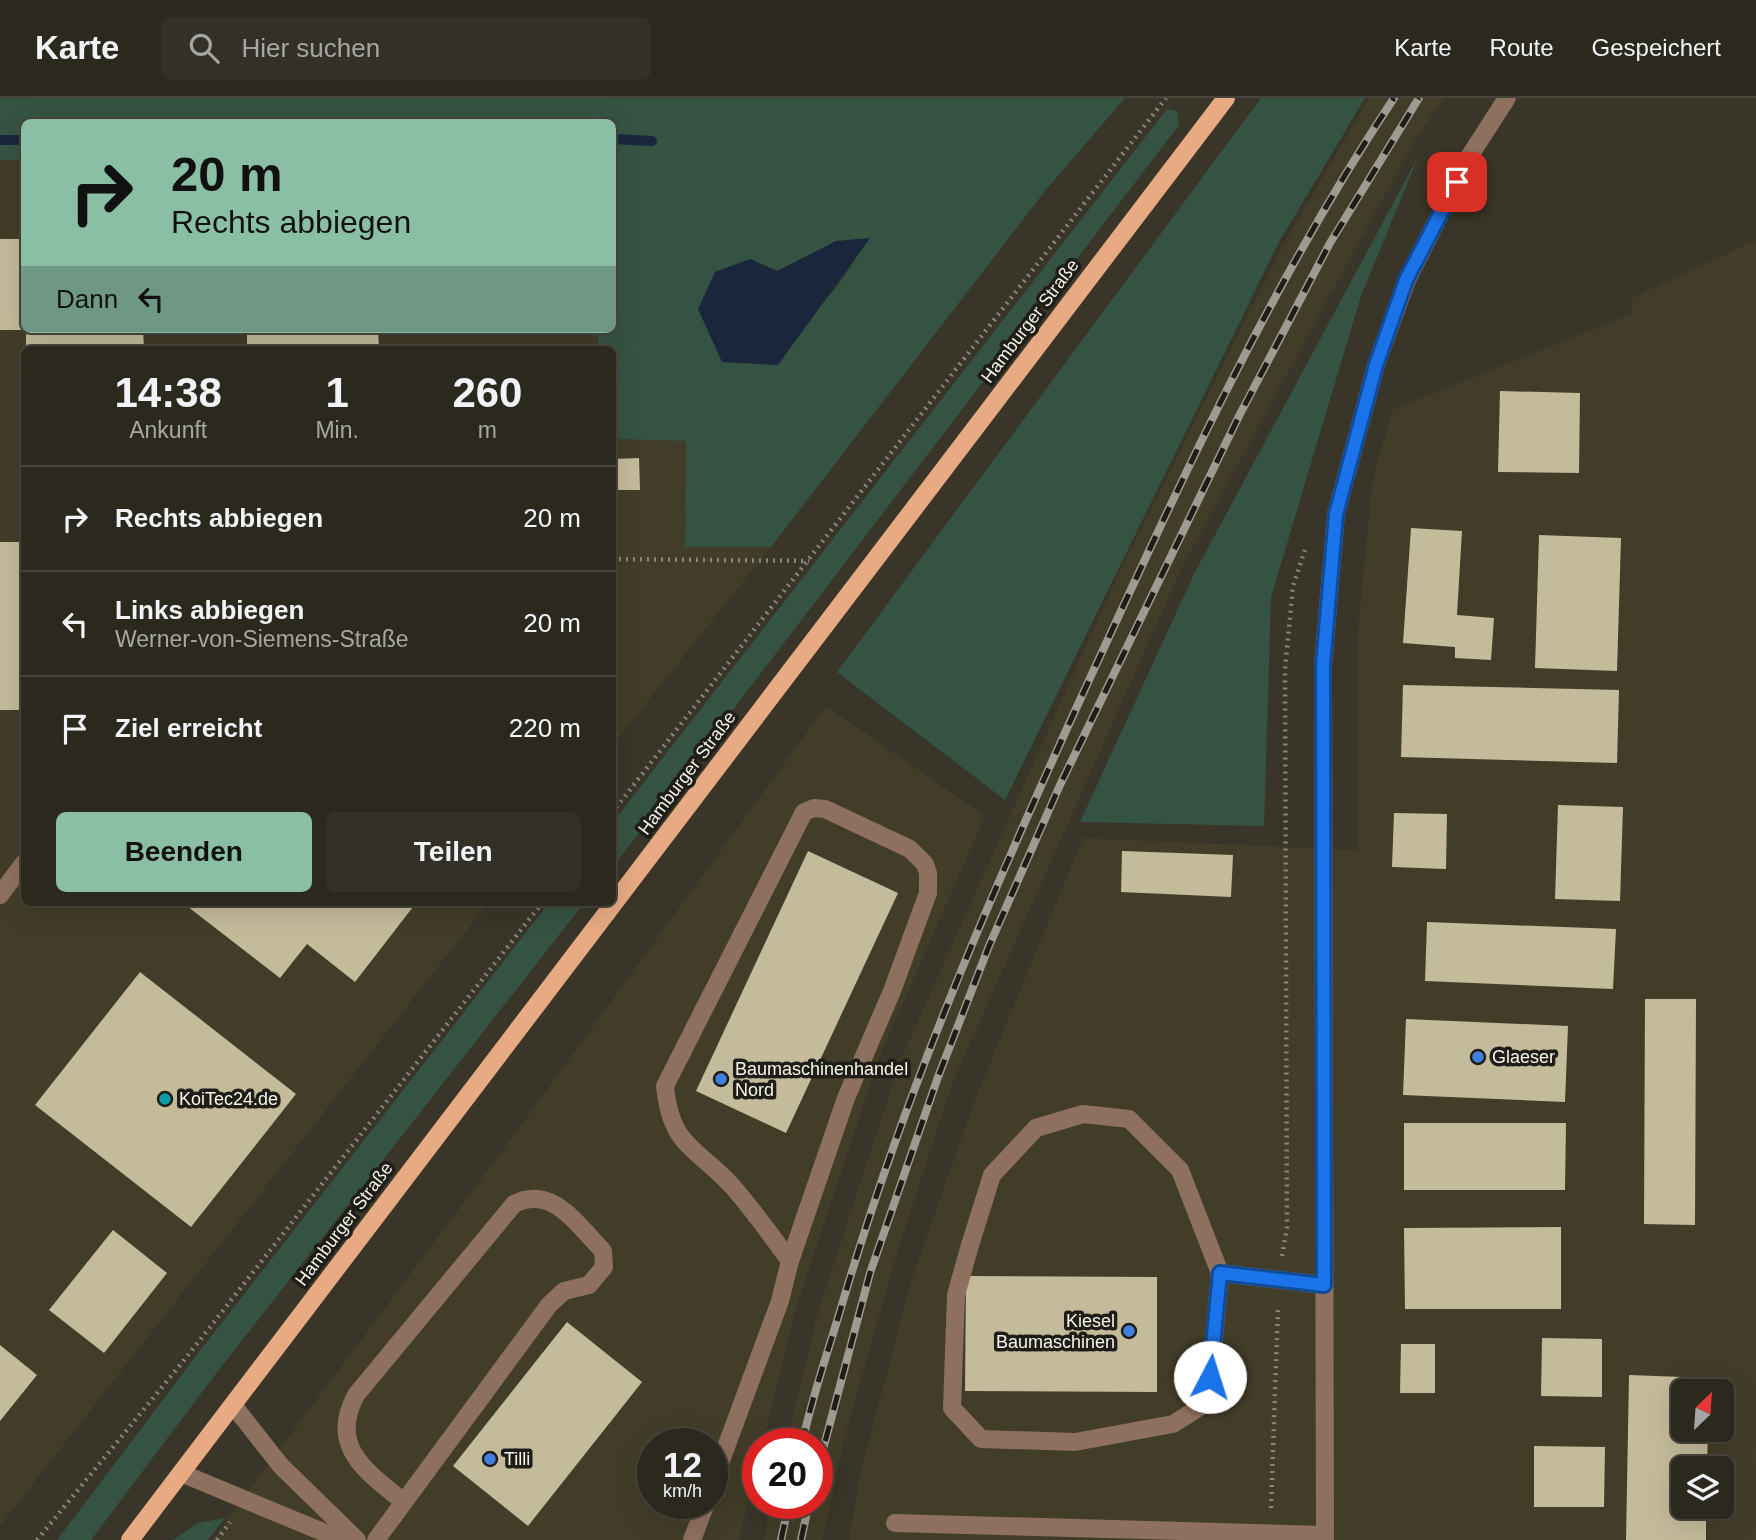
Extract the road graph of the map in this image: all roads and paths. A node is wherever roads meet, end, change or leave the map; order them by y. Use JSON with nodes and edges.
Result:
{"nodes":[{"id":1,"x":1166,"y":98,"type":"edge"},
{"id":2,"x":1226,"y":98,"type":"edge"},
{"id":3,"x":1507,"y":98,"type":"edge"},
{"id":4,"x":616,"y":559,"type":"edge"},
{"id":5,"x":809,"y":561,"type":"junction"},
{"id":6,"x":616,"y":808,"type":"edge"},
{"id":7,"x":21,"y":867,"type":"edge"},
{"id":8,"x":0,"y":895,"type":"edge"},
{"id":9,"x":616,"y":901,"type":"edge"},
{"id":10,"x":540,"y":906,"type":"edge"},
{"id":11,"x":612,"y":906,"type":"edge"},
{"id":12,"x":790,"y":1261,"type":"junction"},
{"id":13,"x":1220,"y":1273,"type":"junction"},
{"id":14,"x":1324,"y":1285,"type":"junction"},
{"id":15,"x":233,"y":1405,"type":"junction"},
{"id":16,"x":728,"y":1442,"type":"edge"},
{"id":17,"x":181,"y":1473,"type":"junction"},
{"id":18,"x":404,"y":1502,"type":"junction"},
{"id":19,"x":700,"y":1519,"type":"edge"},
{"id":20,"x":895,"y":1524,"type":"dead end"},
{"id":21,"x":1325,"y":1538,"type":"edge"},
{"id":22,"x":37,"y":1540,"type":"edge"},
{"id":23,"x":130,"y":1540,"type":"edge"},
{"id":24,"x":342,"y":1540,"type":"edge"},
{"id":25,"x":357,"y":1540,"type":"edge"},
{"id":26,"x":376,"y":1540,"type":"edge"},
{"id":27,"x":692,"y":1540,"type":"edge"}],
"edges":[{"from":1,"to":5,"type":"path"},
{"from":2,"to":9,"type":"main road","name":"Hamburger Straße"},
{"from":3,"to":14,"type":"street"},
{"from":4,"to":5,"type":"path"},
{"from":5,"to":6,"type":"path"},
{"from":7,"to":8,"type":"street"},
{"from":10,"to":22,"type":"path"},
{"from":11,"to":15,"type":"main road","name":"Hamburger Straße"},
{"from":12,"to":12,"type":"street"},
{"from":12,"to":16,"type":"street"},
{"from":13,"to":13,"type":"street"},
{"from":13,"to":14,"type":"street"},
{"from":14,"to":21,"type":"street"},
{"from":15,"to":17,"type":"main road","name":"Hamburger Straße"},
{"from":15,"to":25,"type":"street"},
{"from":17,"to":23,"type":"main road","name":"Hamburger Straße"},
{"from":17,"to":24,"type":"street"},
{"from":18,"to":18,"type":"street"},
{"from":18,"to":26,"type":"street"},
{"from":19,"to":27,"type":"street"},
{"from":20,"to":21,"type":"street"}]}
